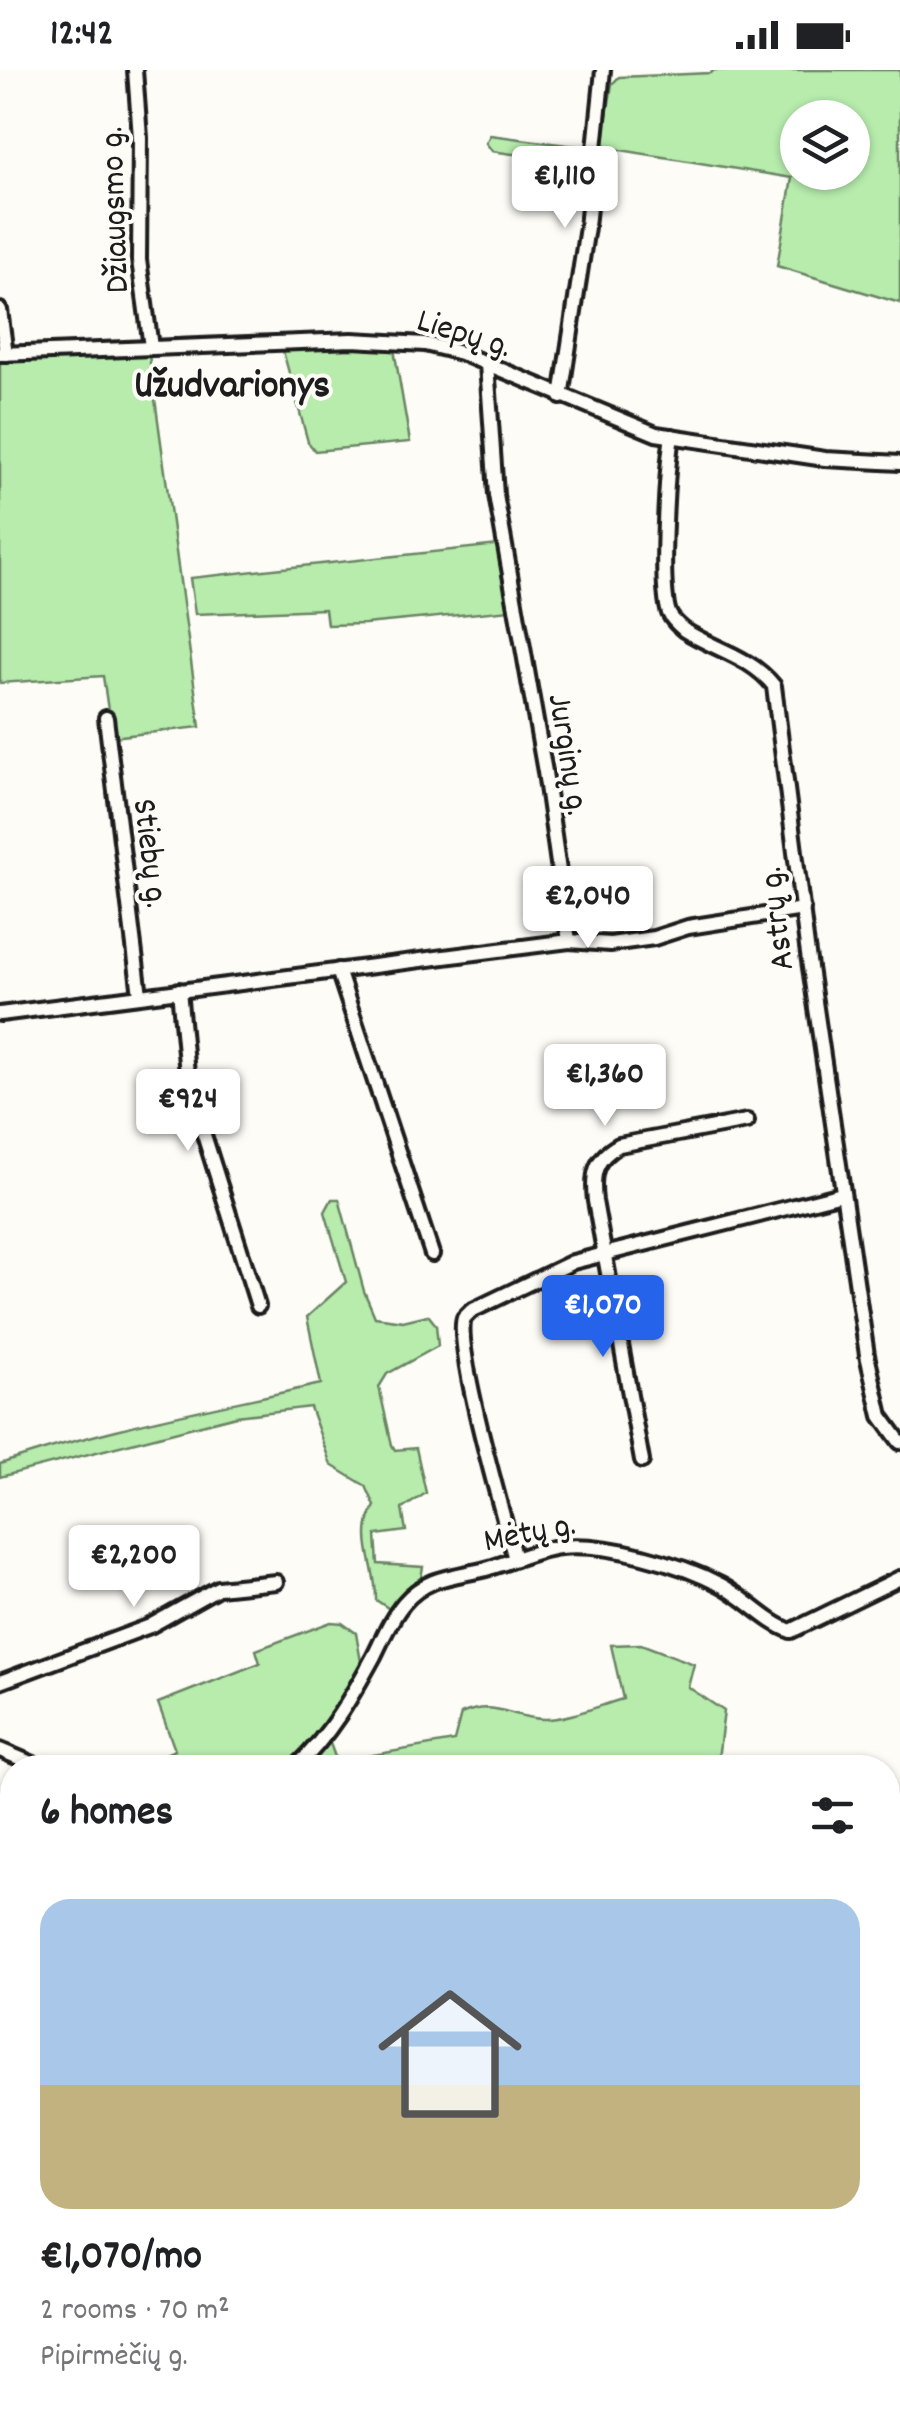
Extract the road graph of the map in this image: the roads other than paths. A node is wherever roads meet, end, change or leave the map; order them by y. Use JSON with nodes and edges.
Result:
{"nodes":[{"id":1,"x":136,"y":70,"type":"edge"},
{"id":2,"x":603,"y":70,"type":"edge"},
{"id":3,"x":0,"y":310,"type":"edge"},
{"id":4,"x":150,"y":347,"type":"junction"},
{"id":5,"x":3,"y":354,"type":"edge"},
{"id":6,"x":487,"y":364,"type":"junction"},
{"id":7,"x":561,"y":397,"type":"junction"},
{"id":8,"x":672,"y":436,"type":"junction"},
{"id":9,"x":900,"y":464,"type":"edge"},
{"id":10,"x":106,"y":718,"type":"dead end"},
{"id":11,"x":803,"y":908,"type":"junction"},
{"id":12,"x":570,"y":942,"type":"junction"},
{"id":13,"x":338,"y":970,"type":"junction"},
{"id":14,"x":180,"y":990,"type":"junction"},
{"id":15,"x":140,"y":995,"type":"junction"},
{"id":16,"x":0,"y":1014,"type":"edge"},
{"id":17,"x":747,"y":1121,"type":"dead end"},
{"id":18,"x":842,"y":1194,"type":"junction"},
{"id":19,"x":604,"y":1253,"type":"junction"},
{"id":20,"x":432,"y":1254,"type":"dead end"},
{"id":21,"x":258,"y":1306,"type":"dead end"},
{"id":22,"x":900,"y":1442,"type":"edge"},
{"id":23,"x":642,"y":1461,"type":"dead end"},
{"id":24,"x":515,"y":1559,"type":"junction"},
{"id":25,"x":900,"y":1578,"type":"edge"},
{"id":26,"x":276,"y":1582,"type":"dead end"},
{"id":27,"x":0,"y":1682,"type":"edge"},
{"id":28,"x":307,"y":1755,"type":"edge"}],
"edges":[{"from":1,"to":4,"type":"street","name":"Džiaugsmo g."},
{"from":2,"to":7,"type":"street"},
{"from":3,"to":5,"type":"street"},
{"from":4,"to":5,"type":"street","name":"Liepų g."},
{"from":4,"to":6,"type":"street","name":"Liepų g."},
{"from":6,"to":7,"type":"street","name":"Liepų g."},
{"from":6,"to":12,"type":"street","name":"Jurginų g."},
{"from":7,"to":8,"type":"street","name":"Liepų g."},
{"from":8,"to":9,"type":"street","name":"Liepų g."},
{"from":8,"to":11,"type":"street","name":"Astrų g."},
{"from":10,"to":15,"type":"street","name":"Stiebų g."},
{"from":11,"to":12,"type":"street"},
{"from":11,"to":18,"type":"street","name":"Astrų g."},
{"from":12,"to":13,"type":"street"},
{"from":13,"to":14,"type":"street"},
{"from":13,"to":20,"type":"street"},
{"from":14,"to":15,"type":"street"},
{"from":14,"to":21,"type":"street"},
{"from":15,"to":16,"type":"street"},
{"from":17,"to":19,"type":"street"},
{"from":18,"to":19,"type":"street"},
{"from":18,"to":22,"type":"street","name":"Astrų g."},
{"from":19,"to":23,"type":"street"},
{"from":19,"to":24,"type":"street"},
{"from":24,"to":25,"type":"street","name":"Mėtų g."},
{"from":24,"to":28,"type":"street","name":"Mėtų g."},
{"from":26,"to":27,"type":"street"}]}
